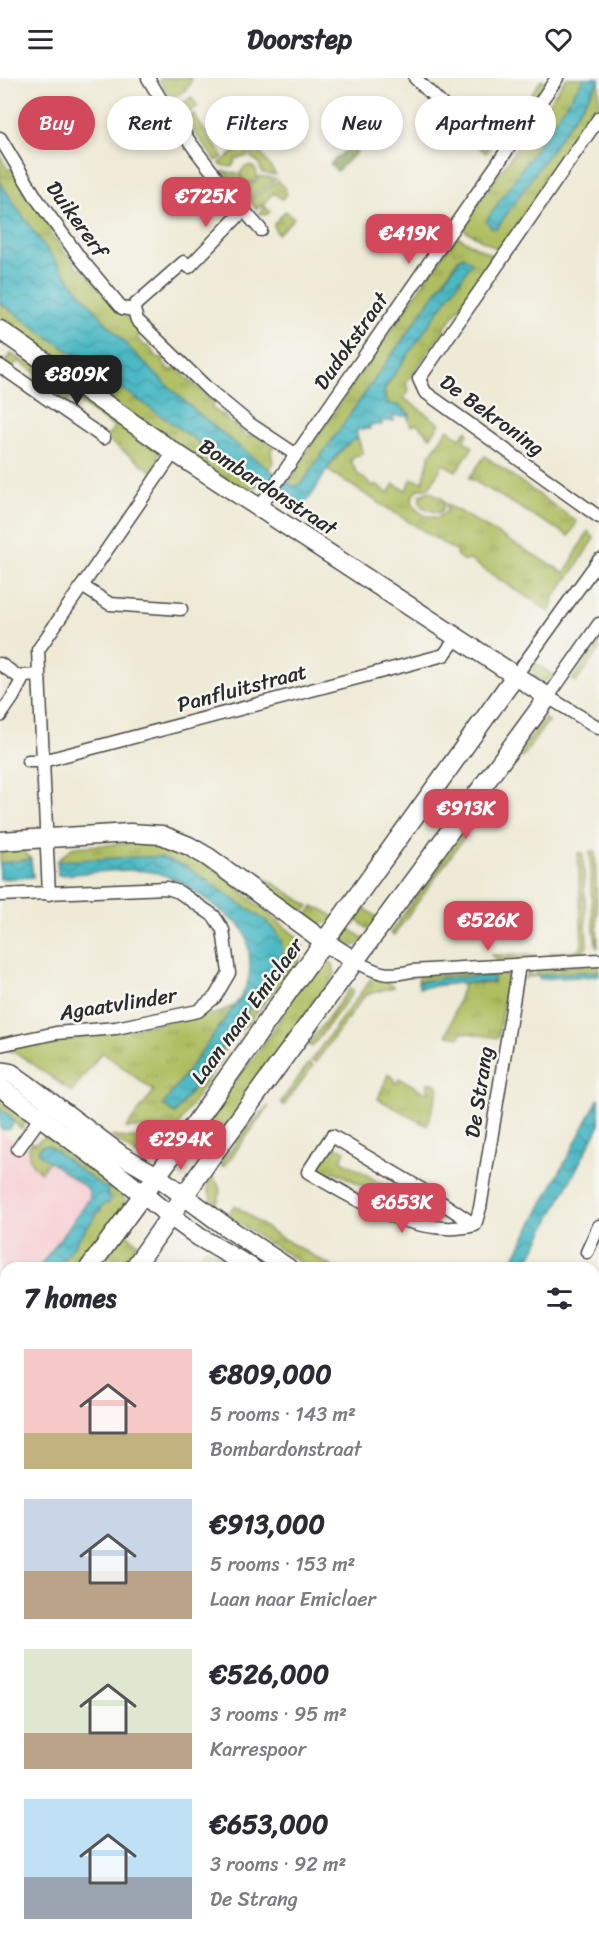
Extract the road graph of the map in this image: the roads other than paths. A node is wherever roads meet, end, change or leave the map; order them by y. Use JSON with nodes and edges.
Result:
{"nodes":[{"id":1,"x":148,"y":78,"type":"edge"},
{"id":2,"x":415,"y":78,"type":"edge"},
{"id":3,"x":557,"y":78,"type":"edge"},
{"id":4,"x":433,"y":96,"type":"edge"},
{"id":5,"x":599,"y":118,"type":"edge"},
{"id":6,"x":0,"y":138,"type":"edge"},
{"id":7,"x":244,"y":210,"type":"junction"},
{"id":8,"x":261,"y":230,"type":"dead end"},
{"id":9,"x":134,"y":310,"type":"junction"},
{"id":10,"x":0,"y":330,"type":"edge"},
{"id":11,"x":0,"y":366,"type":"edge"},
{"id":12,"x":104,"y":438,"type":"dead end"},
{"id":13,"x":174,"y":452,"type":"junction"},
{"id":14,"x":295,"y":454,"type":"junction"},
{"id":15,"x":259,"y":508,"type":"junction"},
{"id":16,"x":599,"y":517,"type":"edge"},
{"id":17,"x":599,"y":560,"type":"edge"},
{"id":18,"x":82,"y":586,"type":"junction"},
{"id":19,"x":182,"y":609,"type":"dead end"},
{"id":20,"x":599,"y":624,"type":"edge"},
{"id":21,"x":458,"y":636,"type":"junction"},
{"id":22,"x":0,"y":664,"type":"edge"},
{"id":23,"x":38,"y":675,"type":"junction"},
{"id":24,"x":516,"y":675,"type":"junction"},
{"id":25,"x":22,"y":679,"type":"junction"},
{"id":26,"x":548,"y":696,"type":"junction"},
{"id":27,"x":0,"y":716,"type":"edge"},
{"id":28,"x":599,"y":728,"type":"edge"},
{"id":29,"x":28,"y":761,"type":"dead end"},
{"id":30,"x":43,"y":761,"type":"junction"},
{"id":31,"x":46,"y":838,"type":"junction"},
{"id":32,"x":0,"y":841,"type":"edge"},
{"id":33,"x":49,"y":894,"type":"junction"},
{"id":34,"x":0,"y":895,"type":"edge"},
{"id":35,"x":325,"y":942,"type":"junction"},
{"id":36,"x":599,"y":960,"type":"edge"},
{"id":37,"x":356,"y":961,"type":"junction"},
{"id":38,"x":519,"y":965,"type":"junction"},
{"id":39,"x":0,"y":1045,"type":"edge"},
{"id":40,"x":0,"y":1071,"type":"edge"},
{"id":41,"x":0,"y":1087,"type":"edge"},
{"id":42,"x":46,"y":1110,"type":"junction"},
{"id":43,"x":18,"y":1149,"type":"dead end"},
{"id":44,"x":157,"y":1176,"type":"junction"},
{"id":45,"x":143,"y":1194,"type":"junction"},
{"id":46,"x":185,"y":1196,"type":"junction"},
{"id":47,"x":170,"y":1216,"type":"junction"},
{"id":48,"x":475,"y":1225,"type":"junction"},
{"id":49,"x":599,"y":1226,"type":"edge"},
{"id":50,"x":587,"y":1252,"type":"dead end"},
{"id":51,"x":93,"y":1262,"type":"edge"},
{"id":52,"x":138,"y":1262,"type":"edge"},
{"id":53,"x":242,"y":1262,"type":"edge"},
{"id":54,"x":279,"y":1262,"type":"edge"}],
"edges":[{"from":1,"to":7,"type":"street"},
{"from":2,"to":4,"type":"street"},
{"from":3,"to":14,"type":"street","name":"Dudokstraat"},
{"from":5,"to":16,"type":"street","name":"De Bekroning"},
{"from":6,"to":9,"type":"street","name":"Duikererf"},
{"from":7,"to":8,"type":"street"},
{"from":7,"to":9,"type":"street"},
{"from":9,"to":14,"type":"street"},
{"from":10,"to":13,"type":"street","name":"Bombardonstraat"},
{"from":11,"to":12,"type":"street"},
{"from":13,"to":15,"type":"street","name":"Bombardonstraat"},
{"from":13,"to":18,"type":"street"},
{"from":14,"to":15,"type":"street","name":"Dudokstraat"},
{"from":15,"to":21,"type":"street","name":"Bombardonstraat"},
{"from":17,"to":24,"type":"street","name":"Laan naar Emiclaer"},
{"from":18,"to":19,"type":"street"},
{"from":18,"to":23,"type":"street"},
{"from":20,"to":26,"type":"street"},
{"from":21,"to":24,"type":"street","name":"Bombardonstraat"},
{"from":21,"to":30,"type":"street","name":"Panfluitstraat"},
{"from":22,"to":25,"type":"street"},
{"from":23,"to":25,"type":"street"},
{"from":23,"to":30,"type":"street"},
{"from":24,"to":26,"type":"street"},
{"from":24,"to":35,"type":"street","name":"Laan naar Emiclaer"},
{"from":25,"to":27,"type":"street"},
{"from":26,"to":28,"type":"street"},
{"from":26,"to":37,"type":"street"},
{"from":29,"to":30,"type":"street","name":"Panfluitstraat"},
{"from":30,"to":31,"type":"street"},
{"from":31,"to":32,"type":"street"},
{"from":31,"to":33,"type":"street"},
{"from":31,"to":35,"type":"street"},
{"from":33,"to":34,"type":"street","name":"Agaatvlinder"},
{"from":33,"to":39,"type":"street","name":"Agaatvlinder"},
{"from":35,"to":37,"type":"street","name":"Laan naar Emiclaer"},
{"from":35,"to":44,"type":"street","name":"Laan naar Emiclaer"},
{"from":36,"to":38,"type":"street"},
{"from":37,"to":38,"type":"street"},
{"from":37,"to":46,"type":"street"},
{"from":38,"to":48,"type":"street","name":"De Strang"},
{"from":40,"to":42,"type":"street"},
{"from":41,"to":42,"type":"street"},
{"from":42,"to":43,"type":"street"},
{"from":42,"to":44,"type":"street"},
{"from":42,"to":45,"type":"street"},
{"from":44,"to":45,"type":"street","name":"Laan naar Emiclaer"},
{"from":44,"to":46,"type":"street"},
{"from":45,"to":47,"type":"street"},
{"from":45,"to":51,"type":"street","name":"Laan naar Emiclaer"},
{"from":46,"to":47,"type":"street"},
{"from":46,"to":54,"type":"street"},
{"from":47,"to":52,"type":"street"},
{"from":47,"to":53,"type":"street"},
{"from":48,"to":48,"type":"street"},
{"from":49,"to":50,"type":"street"}]}
